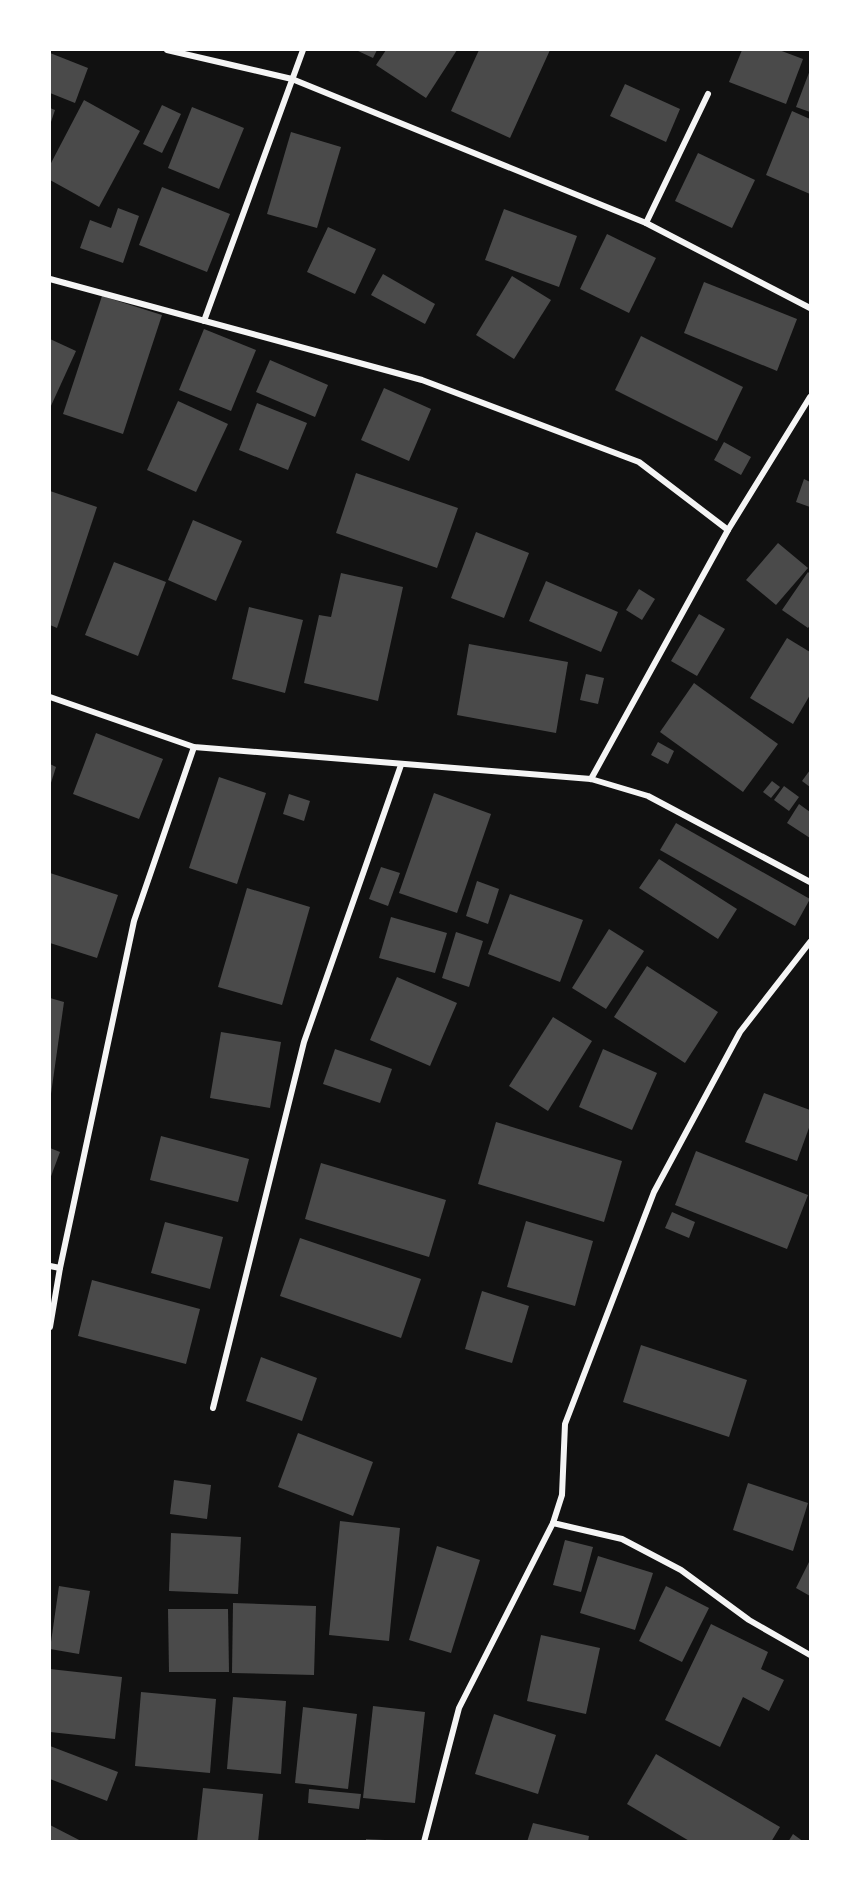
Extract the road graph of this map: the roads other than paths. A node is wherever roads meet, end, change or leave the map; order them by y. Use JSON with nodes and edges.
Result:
{"nodes":[{"id":1,"x":167,"y":50,"type":"edge"},
{"id":2,"x":303,"y":50,"type":"edge"},
{"id":3,"x":292,"y":79,"type":"junction"},
{"id":4,"x":708,"y":94,"type":"dead end"},
{"id":5,"x":646,"y":223,"type":"junction"},
{"id":6,"x":50,"y":279,"type":"edge"},
{"id":7,"x":810,"y":308,"type":"edge"},
{"id":8,"x":204,"y":321,"type":"junction"},
{"id":9,"x":810,"y":397,"type":"edge"},
{"id":10,"x":728,"y":530,"type":"junction"},
{"id":11,"x":50,"y":697,"type":"edge"},
{"id":12,"x":194,"y":747,"type":"junction"},
{"id":13,"x":401,"y":765,"type":"junction"},
{"id":14,"x":591,"y":779,"type":"junction"},
{"id":15,"x":810,"y":882,"type":"edge"},
{"id":16,"x":810,"y":942,"type":"edge"},
{"id":17,"x":50,"y":1266,"type":"edge"},
{"id":18,"x":60,"y":1268,"type":"junction"},
{"id":19,"x":50,"y":1327,"type":"edge"},
{"id":20,"x":213,"y":1408,"type":"dead end"},
{"id":21,"x":553,"y":1523,"type":"junction"},
{"id":22,"x":810,"y":1655,"type":"edge"},
{"id":23,"x":424,"y":1842,"type":"edge"}],
"edges":[{"from":1,"to":3,"type":"street"},
{"from":2,"to":3,"type":"street"},
{"from":3,"to":5,"type":"street"},
{"from":3,"to":8,"type":"street"},
{"from":4,"to":5,"type":"street"},
{"from":5,"to":7,"type":"street"},
{"from":6,"to":8,"type":"street"},
{"from":8,"to":10,"type":"street"},
{"from":9,"to":10,"type":"street"},
{"from":10,"to":14,"type":"street"},
{"from":11,"to":12,"type":"street"},
{"from":12,"to":13,"type":"street"},
{"from":12,"to":18,"type":"street"},
{"from":13,"to":14,"type":"street"},
{"from":13,"to":20,"type":"street"},
{"from":14,"to":15,"type":"street"},
{"from":16,"to":21,"type":"street"},
{"from":17,"to":18,"type":"street"},
{"from":18,"to":19,"type":"street"},
{"from":21,"to":22,"type":"street"},
{"from":21,"to":23,"type":"street"}]}
